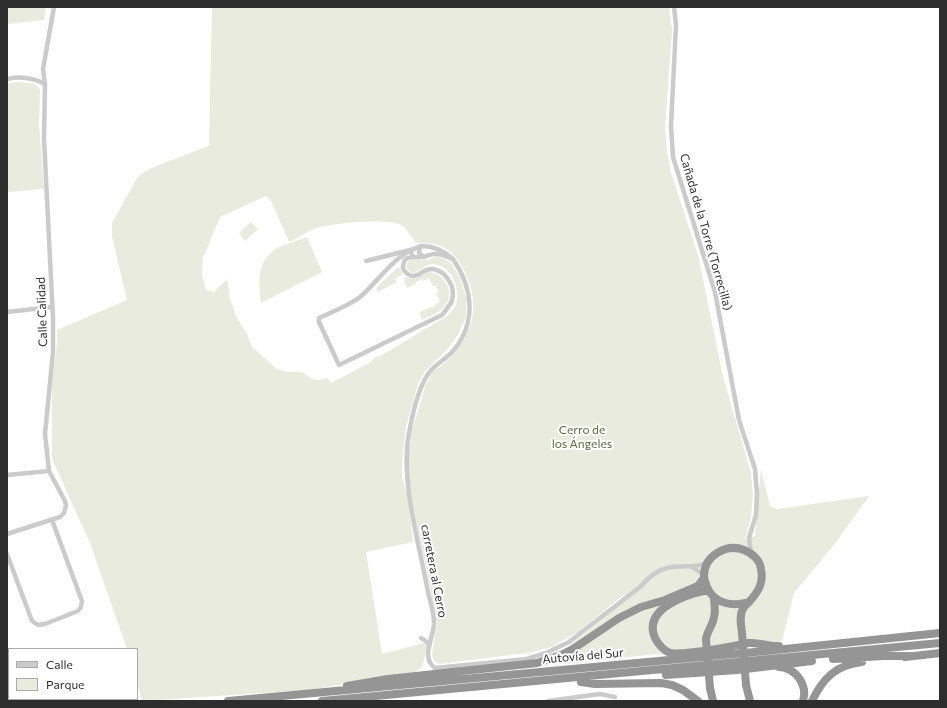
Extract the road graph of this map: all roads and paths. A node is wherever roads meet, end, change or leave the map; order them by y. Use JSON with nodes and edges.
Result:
{"nodes":[{"id":1,"x":54,"y":7,"type":"edge"},
{"id":2,"x":674,"y":7,"type":"edge"},
{"id":3,"x":7,"y":79,"type":"edge"},
{"id":4,"x":44,"y":84,"type":"junction"},
{"id":5,"x":420,"y":246,"type":"junction"},
{"id":6,"x":410,"y":250,"type":"junction"},
{"id":7,"x":414,"y":257,"type":"junction"},
{"id":8,"x":424,"y":257,"type":"junction"},
{"id":9,"x":453,"y":259,"type":"junction"},
{"id":10,"x":366,"y":261,"type":"dead end"},
{"id":11,"x":52,"y":307,"type":"junction"},
{"id":12,"x":7,"y":312,"type":"edge"},
{"id":13,"x":49,"y":471,"type":"junction"},
{"id":14,"x":7,"y":475,"type":"edge"},
{"id":15,"x":52,"y":520,"type":"junction"},
{"id":16,"x":7,"y":534,"type":"edge"},
{"id":17,"x":749,"y":538,"type":"junction"},
{"id":18,"x":739,"y":548,"type":"junction"},
{"id":19,"x":751,"y":553,"type":"junction"},
{"id":20,"x":7,"y":554,"type":"edge"},
{"id":21,"x":708,"y":563,"type":"junction"},
{"id":22,"x":692,"y":567,"type":"junction"},
{"id":23,"x":704,"y":577,"type":"junction"},
{"id":24,"x":711,"y":594,"type":"junction"},
{"id":25,"x":748,"y":602,"type":"junction"},
{"id":26,"x":940,"y":633,"type":"edge"},
{"id":27,"x":421,"y":638,"type":"dead end"},
{"id":28,"x":873,"y":640,"type":"junction"},
{"id":29,"x":940,"y":643,"type":"edge"},
{"id":30,"x":430,"y":644,"type":"junction"},
{"id":31,"x":940,"y":653,"type":"edge"},
{"id":32,"x":910,"y":656,"type":"junction"},
{"id":33,"x":771,"y":666,"type":"junction"},
{"id":34,"x":581,"y":682,"type":"junction"},
{"id":35,"x":490,"y":686,"type":"junction"},
{"id":36,"x":303,"y":694,"type":"junction"},
{"id":37,"x":615,"y":697,"type":"dead end"},
{"id":38,"x":228,"y":701,"type":"edge"},
{"id":39,"x":322,"y":701,"type":"edge"},
{"id":40,"x":548,"y":701,"type":"edge"},
{"id":41,"x":698,"y":701,"type":"edge"},
{"id":42,"x":712,"y":701,"type":"edge"},
{"id":43,"x":749,"y":701,"type":"edge"},
{"id":44,"x":803,"y":701,"type":"edge"},
{"id":45,"x":812,"y":701,"type":"edge"}],
"edges":[{"from":1,"to":4,"type":"street","name":"Calle Calidad"},
{"from":2,"to":17,"type":"street","name":"Cañada de la Torre (Torrecilla)"},
{"from":3,"to":4,"type":"street"},
{"from":4,"to":11,"type":"street","name":"Calle Calidad"},
{"from":5,"to":6,"type":"street"},
{"from":5,"to":8,"type":"street"},
{"from":5,"to":9,"type":"street"},
{"from":6,"to":7,"type":"street"},
{"from":6,"to":7,"type":"street"},
{"from":6,"to":10,"type":"street"},
{"from":7,"to":8,"type":"street"},
{"from":8,"to":9,"type":"street"},
{"from":9,"to":30,"type":"street","name":"carretera al Cerro"},
{"from":11,"to":12,"type":"street"},
{"from":11,"to":13,"type":"street","name":"Calle Calidad"},
{"from":13,"to":14,"type":"street"},
{"from":13,"to":15,"type":"street","name":"Calle Calidad"},
{"from":15,"to":16,"type":"street","name":"Calle Calidad"},
{"from":15,"to":20,"type":"street"},
{"from":17,"to":18,"type":"street"},
{"from":17,"to":19,"type":"street","name":"Cañada de la Torre (Torrecilla)"},
{"from":18,"to":19,"type":"highway"},
{"from":18,"to":21,"type":"highway"},
{"from":19,"to":25,"type":"highway"},
{"from":21,"to":22,"type":"street"},
{"from":21,"to":23,"type":"highway"},
{"from":22,"to":23,"type":"street"},
{"from":22,"to":30,"type":"street","name":"carretera al Cerro"},
{"from":23,"to":24,"type":"highway"},
{"from":23,"to":36,"type":"highway"},
{"from":24,"to":25,"type":"highway"},
{"from":24,"to":28,"type":"highway"},
{"from":24,"to":42,"type":"highway","bridge":true},
{"from":25,"to":43,"type":"highway","bridge":true},
{"from":26,"to":28,"type":"highway","name":"Autovía del Sur"},
{"from":27,"to":30,"type":"street"},
{"from":28,"to":36,"type":"highway","name":"Autovía del Sur"},
{"from":29,"to":35,"type":"highway","name":"Autovía del Sur"},
{"from":31,"to":32,"type":"highway"},
{"from":32,"to":33,"type":"highway"},
{"from":32,"to":45,"type":"highway"},
{"from":33,"to":34,"type":"highway"},
{"from":33,"to":44,"type":"highway"},
{"from":34,"to":35,"type":"highway"},
{"from":34,"to":41,"type":"highway"},
{"from":35,"to":39,"type":"highway","name":"Autovía del Sur"},
{"from":36,"to":38,"type":"highway","name":"Autovía del Sur"},
{"from":37,"to":40,"type":"street"}]}
